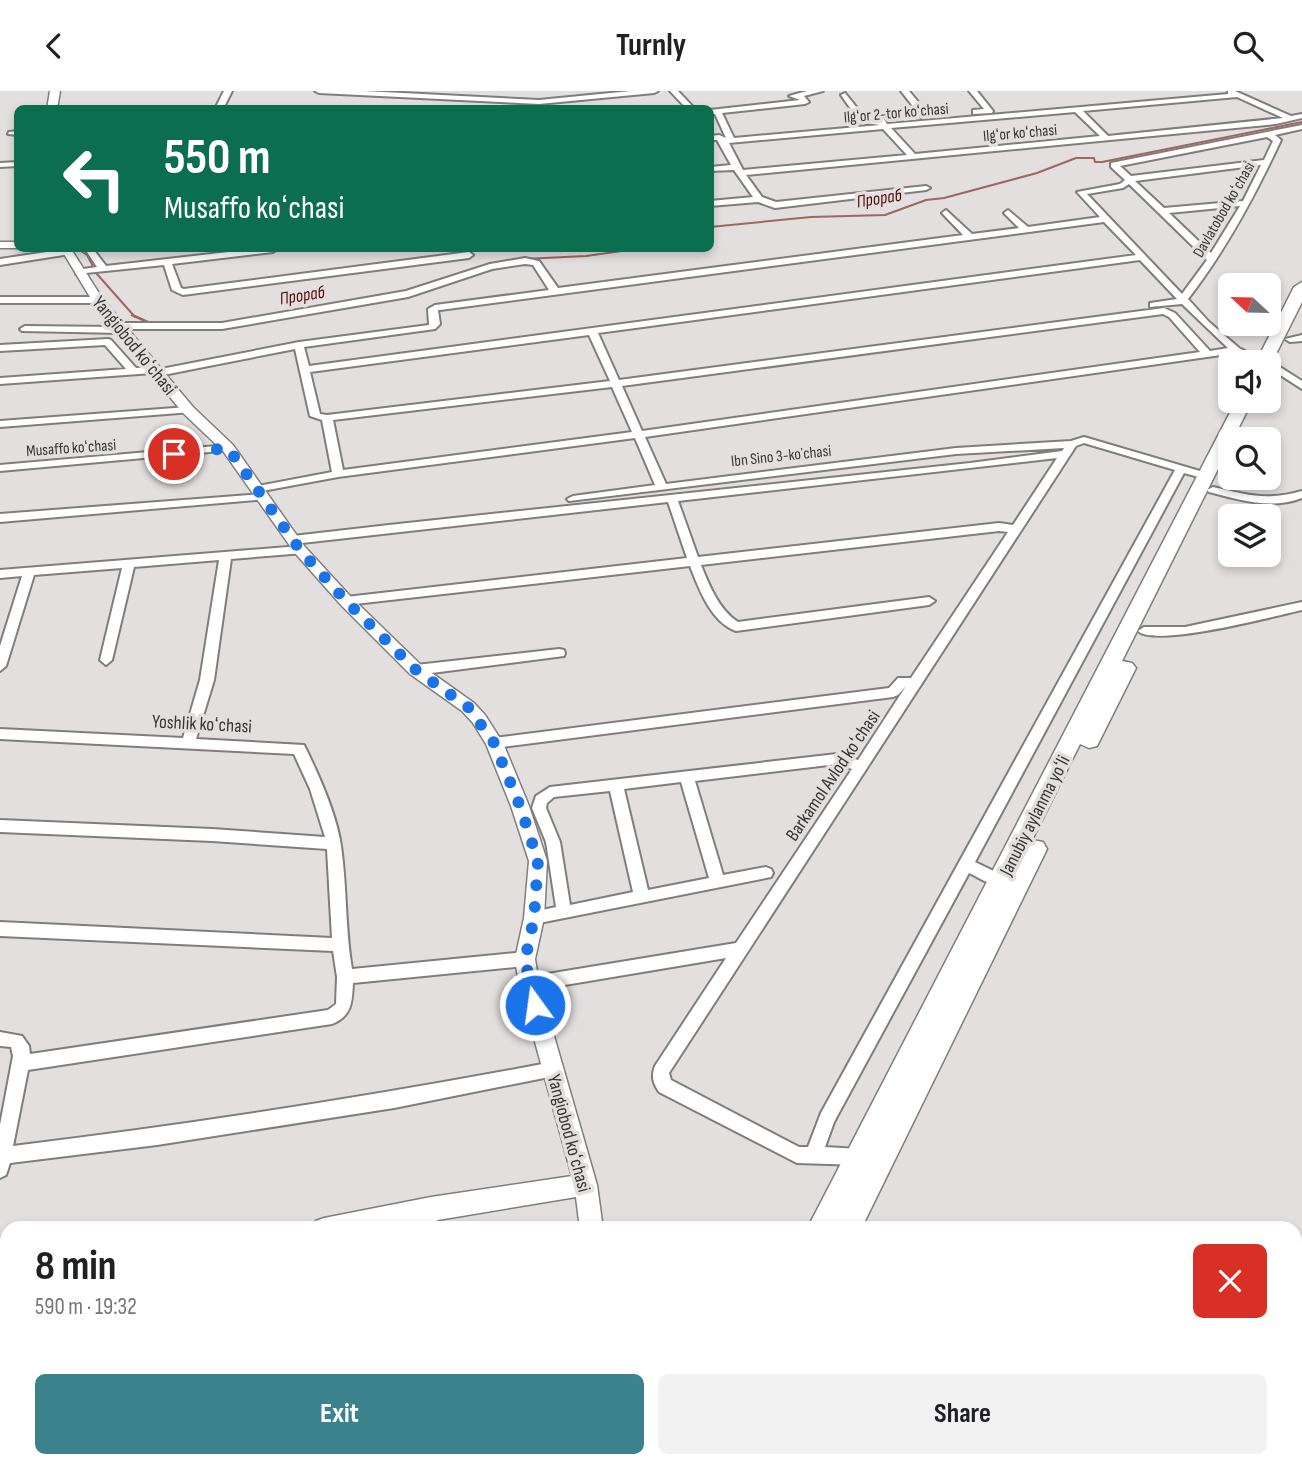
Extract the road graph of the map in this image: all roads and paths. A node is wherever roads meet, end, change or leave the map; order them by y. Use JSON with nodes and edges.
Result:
{"nodes":[{"id":1,"x":319,"y":91,"type":"edge"},
{"id":2,"x":654,"y":91,"type":"edge"},
{"id":3,"x":674,"y":91,"type":"edge"},
{"id":4,"x":819,"y":91,"type":"edge"},
{"id":5,"x":905,"y":91,"type":"edge"},
{"id":6,"x":973,"y":91,"type":"edge"},
{"id":7,"x":1228,"y":91,"type":"edge"},
{"id":8,"x":616,"y":93,"type":"edge"},
{"id":9,"x":1185,"y":93,"type":"dead end"},
{"id":10,"x":845,"y":95,"type":"dead end"},
{"id":11,"x":1237,"y":95,"type":"junction"},
{"id":12,"x":688,"y":105,"type":"edge"},
{"id":13,"x":1077,"y":110,"type":"junction"},
{"id":14,"x":714,"y":111,"type":"edge"},
{"id":15,"x":989,"y":111,"type":"junction"},
{"id":16,"x":925,"y":116,"type":"junction"},
{"id":17,"x":1302,"y":116,"type":"edge"},
{"id":18,"x":1291,"y":119,"type":"junction"},
{"id":19,"x":884,"y":124,"type":"junction"},
{"id":20,"x":1302,"y":127,"type":"edge"},
{"id":21,"x":1268,"y":134,"type":"junction"},
{"id":22,"x":714,"y":138,"type":"edge"},
{"id":23,"x":1106,"y":138,"type":"junction"},
{"id":24,"x":727,"y":140,"type":"junction"},
{"id":25,"x":913,"y":156,"type":"junction"},
{"id":26,"x":1266,"y":162,"type":"junction"},
{"id":27,"x":714,"y":169,"type":"edge"},
{"id":28,"x":738,"y":170,"type":"junction"},
{"id":29,"x":1130,"y":179,"type":"junction"},
{"id":30,"x":926,"y":188,"type":"dead end"},
{"id":31,"x":759,"y":199,"type":"junction"},
{"id":32,"x":1244,"y":203,"type":"junction"},
{"id":33,"x":714,"y":204,"type":"edge"},
{"id":34,"x":1162,"y":211,"type":"junction"},
{"id":35,"x":946,"y":213,"type":"dead end"},
{"id":36,"x":1008,"y":213,"type":"dead end"},
{"id":37,"x":1106,"y":219,"type":"junction"},
{"id":38,"x":1026,"y":229,"type":"junction"},
{"id":39,"x":970,"y":237,"type":"junction"},
{"id":40,"x":55,"y":252,"type":"edge"},
{"id":41,"x":67,"y":252,"type":"edge"},
{"id":42,"x":91,"y":252,"type":"edge"},
{"id":43,"x":246,"y":252,"type":"edge"},
{"id":44,"x":469,"y":255,"type":"dead end"},
{"id":45,"x":523,"y":256,"type":"edge"},
{"id":46,"x":1143,"y":257,"type":"junction"},
{"id":47,"x":1212,"y":259,"type":"junction"},
{"id":48,"x":167,"y":261,"type":"junction"},
{"id":49,"x":0,"y":262,"type":"edge"},
{"id":50,"x":102,"y":267,"type":"junction"},
{"id":51,"x":79,"y":272,"type":"junction"},
{"id":52,"x":1302,"y":287,"type":"edge"},
{"id":53,"x":555,"y":291,"type":"junction"},
{"id":54,"x":0,"y":300,"type":"edge"},
{"id":55,"x":97,"y":300,"type":"junction"},
{"id":56,"x":1184,"y":300,"type":"junction"},
{"id":57,"x":1302,"y":314,"type":"edge"},
{"id":58,"x":1095,"y":316,"type":"junction"},
{"id":59,"x":25,"y":329,"type":"dead end"},
{"id":60,"x":592,"y":330,"type":"junction"},
{"id":61,"x":123,"y":331,"type":"junction"},
{"id":62,"x":1296,"y":339,"type":"edge"},
{"id":63,"x":104,"y":342,"type":"junction"},
{"id":64,"x":299,"y":345,"type":"junction"},
{"id":65,"x":0,"y":348,"type":"edge"},
{"id":66,"x":1236,"y":350,"type":"edge"},
{"id":67,"x":1275,"y":350,"type":"edge"},
{"id":68,"x":1218,"y":352,"type":"edge"},
{"id":69,"x":1207,"y":354,"type":"junction"},
{"id":70,"x":1281,"y":354,"type":"edge"},
{"id":71,"x":304,"y":370,"type":"junction"},
{"id":72,"x":133,"y":372,"type":"junction"},
{"id":73,"x":157,"y":372,"type":"junction"},
{"id":74,"x":1281,"y":375,"type":"edge"},
{"id":75,"x":615,"y":380,"type":"junction"},
{"id":76,"x":0,"y":381,"type":"edge"},
{"id":77,"x":1302,"y":386,"type":"edge"},
{"id":78,"x":188,"y":410,"type":"junction"},
{"id":79,"x":1239,"y":413,"type":"edge"},
{"id":80,"x":327,"y":418,"type":"junction"},
{"id":81,"x":0,"y":424,"type":"edge"},
{"id":82,"x":640,"y":434,"type":"junction"},
{"id":83,"x":228,"y":448,"type":"junction"},
{"id":84,"x":1069,"y":449,"type":"junction"},
{"id":85,"x":0,"y":468,"type":"edge"},
{"id":86,"x":1181,"y":469,"type":"junction"},
{"id":87,"x":1218,"y":472,"type":"edge"},
{"id":88,"x":338,"y":474,"type":"junction"},
{"id":89,"x":1210,"y":483,"type":"junction"},
{"id":90,"x":661,"y":486,"type":"junction"},
{"id":91,"x":260,"y":493,"type":"junction"},
{"id":92,"x":1302,"y":493,"type":"edge"},
{"id":93,"x":672,"y":499,"type":"junction"},
{"id":94,"x":497,"y":515,"type":"junction"},
{"id":95,"x":0,"y":518,"type":"edge"},
{"id":96,"x":1016,"y":529,"type":"junction"},
{"id":97,"x":296,"y":545,"type":"junction"},
{"id":98,"x":225,"y":557,"type":"junction"},
{"id":99,"x":694,"y":561,"type":"junction"},
{"id":100,"x":129,"y":565,"type":"junction"},
{"id":101,"x":29,"y":573,"type":"junction"},
{"id":102,"x":0,"y":574,"type":"edge"},
{"id":103,"x":346,"y":601,"type":"junction"},
{"id":104,"x":929,"y":601,"type":"dead end"},
{"id":105,"x":1302,"y":606,"type":"edge"},
{"id":106,"x":1144,"y":631,"type":"junction"},
{"id":107,"x":559,"y":653,"type":"dead end"},
{"id":108,"x":106,"y":660,"type":"dead end"},
{"id":109,"x":0,"y":666,"type":"edge"},
{"id":110,"x":416,"y":670,"type":"junction"},
{"id":111,"x":915,"y":684,"type":"junction"},
{"id":112,"x":0,"y":734,"type":"edge"},
{"id":113,"x":188,"y":743,"type":"junction"},
{"id":114,"x":494,"y":743,"type":"junction"},
{"id":115,"x":861,"y":765,"type":"junction"},
{"id":116,"x":687,"y":779,"type":"junction"},
{"id":117,"x":616,"y":786,"type":"junction"},
{"id":118,"x":0,"y":826,"type":"edge"},
{"id":119,"x":334,"y":844,"type":"junction"},
{"id":120,"x":965,"y":864,"type":"junction"},
{"id":121,"x":766,"y":873,"type":"dead end"},
{"id":122,"x":1001,"y":881,"type":"junction"},
{"id":123,"x":718,"y":882,"type":"junction"},
{"id":124,"x":642,"y":897,"type":"junction"},
{"id":125,"x":564,"y":912,"type":"junction"},
{"id":126,"x":534,"y":918,"type":"junction"},
{"id":127,"x":0,"y":929,"type":"edge"},
{"id":128,"x":340,"y":945,"type":"junction"},
{"id":129,"x":739,"y":949,"type":"junction"},
{"id":130,"x":525,"y":960,"type":"junction"},
{"id":131,"x":345,"y":977,"type":"junction"},
{"id":132,"x":528,"y":984,"type":"junction"},
{"id":133,"x":0,"y":1039,"type":"edge"},
{"id":134,"x":21,"y":1063,"type":"junction"},
{"id":135,"x":554,"y":1070,"type":"junction"},
{"id":136,"x":813,"y":1156,"type":"junction"},
{"id":137,"x":859,"y":1157,"type":"junction"},
{"id":138,"x":1,"y":1160,"type":"edge"},
{"id":139,"x":586,"y":1185,"type":"junction"},
{"id":140,"x":428,"y":1218,"type":"edge"},
{"id":141,"x":400,"y":1221,"type":"edge"},
{"id":142,"x":591,"y":1221,"type":"edge"},
{"id":143,"x":826,"y":1221,"type":"edge"},
{"id":144,"x":849,"y":1221,"type":"edge"}],
"edges":[{"from":1,"to":8,"type":"street"},
{"from":2,"to":8,"type":"street"},
{"from":3,"to":12,"type":"street"},
{"from":4,"to":14,"type":"street"},
{"from":5,"to":16,"type":"street"},
{"from":6,"to":15,"type":"street"},
{"from":7,"to":11,"type":"street"},
{"from":9,"to":15,"type":"street"},
{"from":10,"to":19,"type":"street"},
{"from":11,"to":13,"type":"street","name":"Ilgʻor 2-tor koʻchasi"},
{"from":11,"to":18,"type":"street"},
{"from":13,"to":19,"type":"street","name":"Ilgʻor 2-tor koʻchasi"},
{"from":13,"to":23,"type":"street"},
{"from":14,"to":24,"type":"street"},
{"from":15,"to":16,"type":"street"},
{"from":16,"to":19,"type":"street"},
{"from":17,"to":18,"type":"street","name":"Ilgʻor koʻchasi"},
{"from":18,"to":23,"type":"street","name":"Ilgʻor koʻchasi"},
{"from":19,"to":24,"type":"street","name":"Ilgʻor 2-tor koʻchasi"},
{"from":19,"to":25,"type":"street"},
{"from":20,"to":21,"type":"street"},
{"from":21,"to":26,"type":"street","name":"Davlatobod koʻchasi"},
{"from":21,"to":29,"type":"street"},
{"from":22,"to":24,"type":"street","name":"Ilgʻor 2-tor koʻchasi"},
{"from":23,"to":25,"type":"street","name":"Ilgʻor koʻchasi"},
{"from":24,"to":28,"type":"street"},
{"from":25,"to":28,"type":"street","name":"Ilgʻor koʻchasi"},
{"from":26,"to":29,"type":"street"},
{"from":26,"to":32,"type":"street","name":"Davlatobod koʻchasi"},
{"from":27,"to":28,"type":"street","name":"Ilgʻor koʻchasi"},
{"from":28,"to":31,"type":"street"},
{"from":29,"to":34,"type":"street"},
{"from":29,"to":37,"type":"street"},
{"from":30,"to":31,"type":"street"},
{"from":31,"to":33,"type":"street"},
{"from":32,"to":34,"type":"street"},
{"from":32,"to":47,"type":"street","name":"Davlatobod koʻchasi"},
{"from":34,"to":47,"type":"street"},
{"from":35,"to":39,"type":"street"},
{"from":36,"to":38,"type":"street"},
{"from":37,"to":38,"type":"street"},
{"from":37,"to":46,"type":"street"},
{"from":38,"to":39,"type":"street"},
{"from":39,"to":53,"type":"street"},
{"from":40,"to":49,"type":"street"},
{"from":41,"to":51,"type":"street","name":"Yangiobod koʻchasi"},
{"from":42,"to":50,"type":"street"},
{"from":43,"to":48,"type":"street"},
{"from":44,"to":48,"type":"street"},
{"from":45,"to":53,"type":"street"},
{"from":45,"to":61,"type":"street"},
{"from":46,"to":56,"type":"street"},
{"from":46,"to":60,"type":"street"},
{"from":47,"to":56,"type":"street","name":"Davlatobod koʻchasi"},
{"from":48,"to":50,"type":"street"},
{"from":50,"to":51,"type":"street"},
{"from":51,"to":55,"type":"street","name":"Yangiobod koʻchasi"},
{"from":52,"to":67,"type":"highway"},
{"from":53,"to":64,"type":"street"},
{"from":54,"to":55,"type":"street"},
{"from":55,"to":61,"type":"street","name":"Yangiobod koʻchasi"},
{"from":56,"to":58,"type":"street"},
{"from":56,"to":66,"type":"street"},
{"from":57,"to":62,"type":"highway"},
{"from":58,"to":69,"type":"street"},
{"from":58,"to":75,"type":"street"},
{"from":59,"to":61,"type":"street"},
{"from":60,"to":71,"type":"street"},
{"from":60,"to":75,"type":"street"},
{"from":61,"to":63,"type":"street"},
{"from":61,"to":73,"type":"street","name":"Yangiobod koʻchasi"},
{"from":62,"to":70,"type":"highway"},
{"from":63,"to":65,"type":"street"},
{"from":63,"to":72,"type":"street"},
{"from":64,"to":71,"type":"street"},
{"from":64,"to":73,"type":"street"},
{"from":68,"to":69,"type":"street"},
{"from":69,"to":82,"type":"street"},
{"from":71,"to":80,"type":"street"},
{"from":72,"to":73,"type":"street"},
{"from":72,"to":76,"type":"street"},
{"from":73,"to":78,"type":"street","name":"Yangiobod koʻchasi"},
{"from":74,"to":77,"type":"street"},
{"from":75,"to":80,"type":"street"},
{"from":75,"to":82,"type":"street"},
{"from":78,"to":81,"type":"street","name":"Musaffo koʻchasi"},
{"from":78,"to":83,"type":"street","name":"Yangiobod koʻchasi"},
{"from":79,"to":89,"type":"highway","name":"Janubiy aylanma yoʻli"},
{"from":80,"to":88,"type":"street"},
{"from":82,"to":88,"type":"street"},
{"from":82,"to":90,"type":"street"},
{"from":83,"to":85,"type":"street","name":"Musaffo koʻchasi"},
{"from":83,"to":91,"type":"street","name":"Yangiobod koʻchasi"},
{"from":84,"to":86,"type":"street"},
{"from":84,"to":90,"type":"street","name":"Ibn Sino 3-koʼchasi"},
{"from":84,"to":93,"type":"street","name":"Ibn Sino 3-koʼchasi"},
{"from":84,"to":96,"type":"street","name":"Barkamol Avlod koʻchasi"},
{"from":86,"to":89,"type":"street"},
{"from":86,"to":120,"type":"street"},
{"from":87,"to":89,"type":"highway","name":"Janubiy aylanma yoʻli"},
{"from":88,"to":91,"type":"street"},
{"from":89,"to":92,"type":"street"},
{"from":89,"to":106,"type":"highway","name":"Janubiy aylanma yoʻli"},
{"from":89,"to":122,"type":"highway","name":"Janubiy aylanma yoʻli"},
{"from":90,"to":94,"type":"street","name":"Ibn Sino 3-koʼchasi"},
{"from":91,"to":95,"type":"street"},
{"from":91,"to":97,"type":"street","name":"Yangiobod koʻchasi"},
{"from":93,"to":94,"type":"street","name":"Ibn Sino 3-koʼchasi"},
{"from":93,"to":99,"type":"street"},
{"from":94,"to":97,"type":"street","name":"Ibn Sino 3-koʼchasi"},
{"from":96,"to":99,"type":"street"},
{"from":96,"to":111,"type":"street","name":"Barkamol Avlod koʻchasi"},
{"from":97,"to":98,"type":"street","name":"Ibn Sino 3-koʼchasi"},
{"from":97,"to":103,"type":"street","name":"Yangiobod koʻchasi"},
{"from":98,"to":100,"type":"street","name":"Ibn Sino 3-koʼchasi"},
{"from":98,"to":113,"type":"street"},
{"from":99,"to":103,"type":"street"},
{"from":99,"to":104,"type":"street"},
{"from":100,"to":101,"type":"street","name":"Ibn Sino 3-koʼchasi"},
{"from":100,"to":108,"type":"street"},
{"from":101,"to":102,"type":"street","name":"Ibn Sino 3-koʼchasi"},
{"from":101,"to":109,"type":"street"},
{"from":103,"to":110,"type":"street","name":"Yangiobod koʻchasi"},
{"from":105,"to":106,"type":"street"},
{"from":106,"to":144,"type":"highway","name":"Janubiy aylanma yoʻli"},
{"from":107,"to":110,"type":"street"},
{"from":110,"to":114,"type":"street","name":"Yangiobod koʻchasi"},
{"from":111,"to":114,"type":"street"},
{"from":111,"to":115,"type":"street","name":"Barkamol Avlod koʻchasi"},
{"from":112,"to":113,"type":"street","name":"Yoshlik koʻchasi"},
{"from":113,"to":119,"type":"street","name":"Yoshlik koʻchasi"},
{"from":114,"to":126,"type":"street","name":"Yangiobod koʻchasi"},
{"from":115,"to":116,"type":"street"},
{"from":115,"to":129,"type":"street","name":"Barkamol Avlod koʻchasi"},
{"from":116,"to":117,"type":"street"},
{"from":116,"to":123,"type":"street"},
{"from":117,"to":124,"type":"street"},
{"from":117,"to":125,"type":"street"},
{"from":118,"to":119,"type":"street"},
{"from":119,"to":128,"type":"street","name":"Yoshlik koʻchasi"},
{"from":120,"to":122,"type":"street"},
{"from":120,"to":136,"type":"street"},
{"from":121,"to":123,"type":"street"},
{"from":122,"to":137,"type":"highway","name":"Janubiy aylanma yoʻli"},
{"from":123,"to":124,"type":"street"},
{"from":124,"to":125,"type":"street"},
{"from":125,"to":126,"type":"street"},
{"from":126,"to":130,"type":"street","name":"Yangiobod koʻchasi"},
{"from":127,"to":128,"type":"street"},
{"from":128,"to":131,"type":"street","name":"Yoshlik koʻchasi"},
{"from":129,"to":132,"type":"street"},
{"from":129,"to":136,"type":"street","name":"Barkamol Avlod koʻchasi"},
{"from":130,"to":131,"type":"street"},
{"from":130,"to":132,"type":"street","name":"Yangiobod koʻchasi"},
{"from":131,"to":134,"type":"street","name":"Yoshlik koʻchasi"},
{"from":132,"to":135,"type":"street","name":"Yangiobod koʻchasi"},
{"from":133,"to":134,"type":"street"},
{"from":134,"to":138,"type":"street"},
{"from":135,"to":138,"type":"street"},
{"from":135,"to":139,"type":"street","name":"Yangiobod koʻchasi"},
{"from":136,"to":137,"type":"street","name":"Barkamol Avlod koʻchasi"},
{"from":137,"to":143,"type":"highway","name":"Janubiy aylanma yoʻli"},
{"from":139,"to":140,"type":"street"},
{"from":139,"to":142,"type":"street","name":"Yangiobod koʻchasi"},
{"from":140,"to":141,"type":"street"}]}
